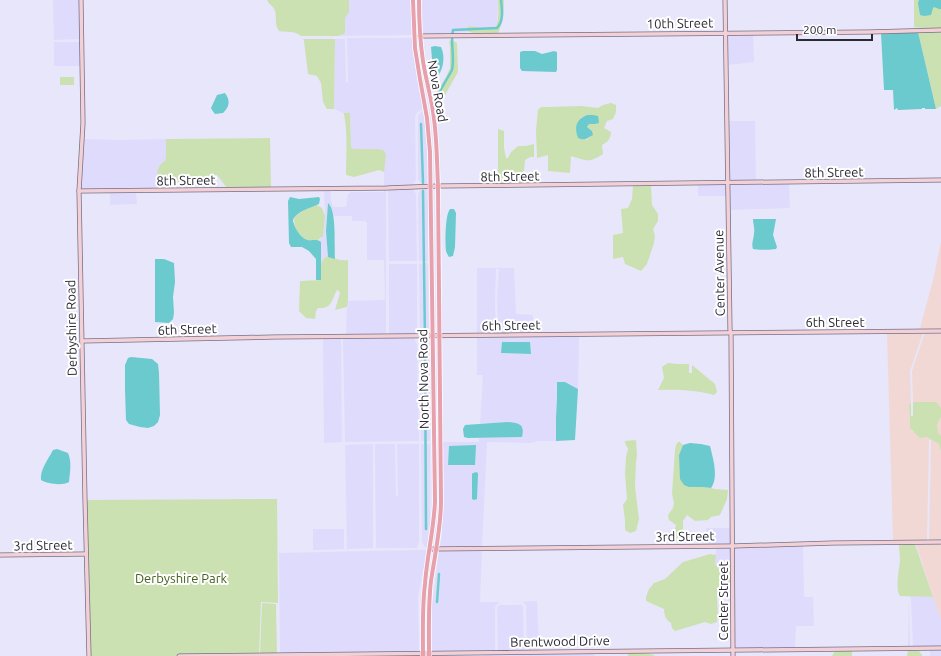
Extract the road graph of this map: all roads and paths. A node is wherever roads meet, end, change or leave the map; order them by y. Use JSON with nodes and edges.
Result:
{"nodes":[{"id":1,"x":81,"y":0,"type":"edge"},
{"id":2,"x":413,"y":0,"type":"edge"},
{"id":3,"x":419,"y":0,"type":"edge"},
{"id":4,"x":724,"y":0,"type":"edge"},
{"id":5,"x":941,"y":30,"type":"edge"},
{"id":6,"x":725,"y":33,"type":"junction"},
{"id":7,"x":420,"y":36,"type":"junction"},
{"id":8,"x":424,"y":101,"type":"joint"},
{"id":9,"x":426,"y":109,"type":"junction"},
{"id":10,"x":434,"y":117,"type":"junction"},
{"id":11,"x":941,"y":180,"type":"edge"},
{"id":12,"x":728,"y":183,"type":"junction"},
{"id":13,"x":431,"y":186,"type":"junction"},
{"id":14,"x":438,"y":186,"type":"junction"},
{"id":15,"x":79,"y":191,"type":"junction"},
{"id":16,"x":432,"y":251,"type":"junction"},
{"id":17,"x":438,"y":259,"type":"junction"},
{"id":18,"x":432,"y":262,"type":"junction"},
{"id":19,"x":439,"y":268,"type":"junction"},
{"id":20,"x":941,"y":331,"type":"edge"},
{"id":21,"x":731,"y":333,"type":"junction"},
{"id":22,"x":433,"y":336,"type":"junction"},
{"id":23,"x":439,"y":336,"type":"junction"},
{"id":24,"x":82,"y":341,"type":"junction"},
{"id":25,"x":941,"y":542,"type":"edge"},
{"id":26,"x":733,"y":546,"type":"junction"},
{"id":27,"x":437,"y":548,"type":"junction"},
{"id":28,"x":430,"y":549,"type":"junction"},
{"id":29,"x":86,"y":554,"type":"junction"},
{"id":30,"x":0,"y":555,"type":"edge"},
{"id":31,"x":941,"y":648,"type":"edge"},
{"id":32,"x":733,"y":650,"type":"junction"},
{"id":33,"x":429,"y":654,"type":"edge"},
{"id":34,"x":423,"y":655,"type":"edge"},
{"id":35,"x":89,"y":656,"type":"edge"},
{"id":36,"x":179,"y":656,"type":"edge"},
{"id":37,"x":733,"y":656,"type":"edge"}],
"edges":[{"from":1,"to":15,"type":"street","name":"Derbyshire Road"},
{"from":2,"to":8,"type":"main road","name":"Nova Road"},
{"from":3,"to":7,"type":"main road","name":"Nova Road"},
{"from":4,"to":6,"type":"street","name":"Center Avenue"},
{"from":5,"to":6,"type":"street","name":"10th Street"},
{"from":6,"to":7,"type":"street","name":"10th Street"},
{"from":6,"to":12,"type":"street","name":"Center Avenue"},
{"from":7,"to":10,"type":"main road","name":"Nova Road"},
{"from":8,"to":9,"type":"main road","name":"North Nova Road"},
{"from":9,"to":10,"type":"main road"},
{"from":9,"to":13,"type":"main road","name":"North Nova Road"},
{"from":10,"to":14,"type":"main road","name":"Nova Road"},
{"from":11,"to":12,"type":"street","name":"8th Street"},
{"from":12,"to":14,"type":"street","name":"8th Street"},
{"from":12,"to":21,"type":"street","name":"Center Avenue"},
{"from":13,"to":14,"type":"street","name":"8th Street"},
{"from":13,"to":15,"type":"street","name":"8th Street"},
{"from":13,"to":16,"type":"main road","name":"North Nova Road"},
{"from":14,"to":17,"type":"main road","name":"North Nova Road"},
{"from":15,"to":24,"type":"street","name":"Derbyshire Road"},
{"from":16,"to":17,"type":"main road"},
{"from":16,"to":18,"type":"main road","name":"North Nova Road"},
{"from":17,"to":19,"type":"main road","name":"North Nova Road"},
{"from":18,"to":19,"type":"main road"},
{"from":18,"to":22,"type":"main road","name":"North Nova Road"},
{"from":19,"to":23,"type":"main road","name":"North Nova Road"},
{"from":20,"to":21,"type":"street","name":"6th Street"},
{"from":21,"to":23,"type":"street","name":"6th Street"},
{"from":21,"to":26,"type":"street","name":"Center Avenue"},
{"from":22,"to":23,"type":"street","name":"6th Street"},
{"from":22,"to":24,"type":"street","name":"6th Street"},
{"from":22,"to":28,"type":"main road","name":"North Nova Road"},
{"from":23,"to":27,"type":"main road","name":"North Nova Road"},
{"from":24,"to":29,"type":"street","name":"Derbyshire Road"},
{"from":25,"to":26,"type":"street","name":"3rd Street"},
{"from":26,"to":27,"type":"street","name":"3rd Street"},
{"from":26,"to":32,"type":"street","name":"Center Street"},
{"from":27,"to":28,"type":"street","name":"3rd Street"},
{"from":27,"to":33,"type":"main road","name":"North Nova Road"},
{"from":28,"to":34,"type":"main road","name":"North Nova Road"},
{"from":29,"to":30,"type":"street","name":"3rd Street"},
{"from":29,"to":35,"type":"street","name":"Derbyshire Road"},
{"from":31,"to":32,"type":"street","name":"Brentwood Drive"},
{"from":32,"to":33,"type":"street","name":"Brentwood Drive"},
{"from":32,"to":37,"type":"street","name":"Center Street"},
{"from":33,"to":34,"type":"street","name":"Brentwood Drive"},
{"from":34,"to":36,"type":"street","name":"Brentwood Drive"}]}
